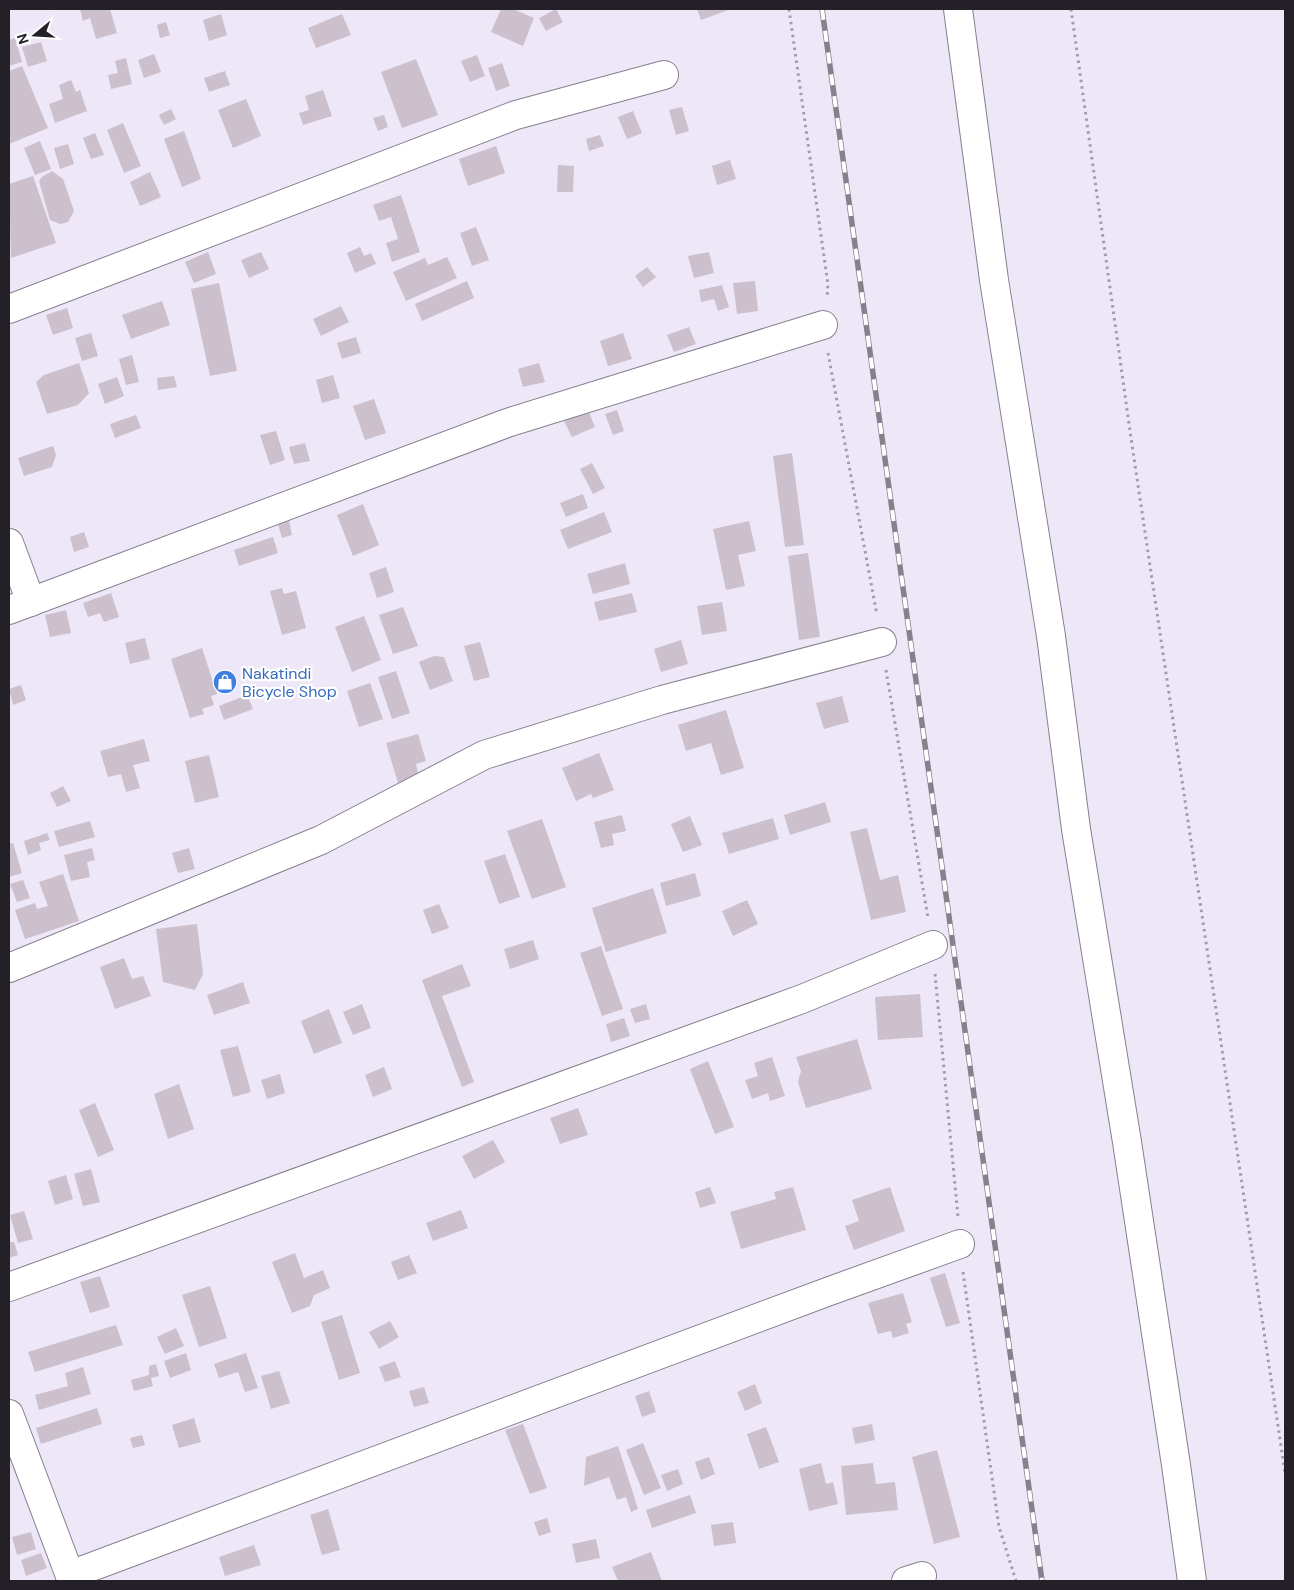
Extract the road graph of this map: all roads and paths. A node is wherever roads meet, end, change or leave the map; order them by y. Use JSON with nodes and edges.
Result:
{"nodes":[{"id":1,"x":789,"y":9,"type":"edge"},
{"id":2,"x":958,"y":9,"type":"edge"},
{"id":3,"x":1070,"y":9,"type":"edge"},
{"id":4,"x":664,"y":75,"type":"dead end"},
{"id":5,"x":9,"y":309,"type":"edge"},
{"id":6,"x":822,"y":325,"type":"junction"},
{"id":7,"x":9,"y":543,"type":"edge"},
{"id":8,"x":20,"y":606,"type":"edge"},
{"id":9,"x":882,"y":642,"type":"junction"},
{"id":10,"x":933,"y":945,"type":"junction"},
{"id":11,"x":9,"y":968,"type":"edge"},
{"id":12,"x":960,"y":1244,"type":"junction"},
{"id":13,"x":9,"y":1287,"type":"edge"},
{"id":14,"x":9,"y":1414,"type":"edge"},
{"id":15,"x":1285,"y":1473,"type":"edge"},
{"id":16,"x":71,"y":1578,"type":"edge"},
{"id":17,"x":1016,"y":1581,"type":"edge"},
{"id":18,"x":1192,"y":1581,"type":"edge"}],
"edges":[{"from":1,"to":6,"type":"path"},
{"from":2,"to":18,"type":"street"},
{"from":3,"to":15,"type":"path"},
{"from":4,"to":5,"type":"street"},
{"from":6,"to":8,"type":"street"},
{"from":6,"to":9,"type":"path"},
{"from":7,"to":8,"type":"street"},
{"from":9,"to":10,"type":"path"},
{"from":9,"to":11,"type":"street"},
{"from":10,"to":12,"type":"path"},
{"from":10,"to":13,"type":"street"},
{"from":12,"to":16,"type":"street"},
{"from":12,"to":17,"type":"path"},
{"from":14,"to":16,"type":"street"}]}
